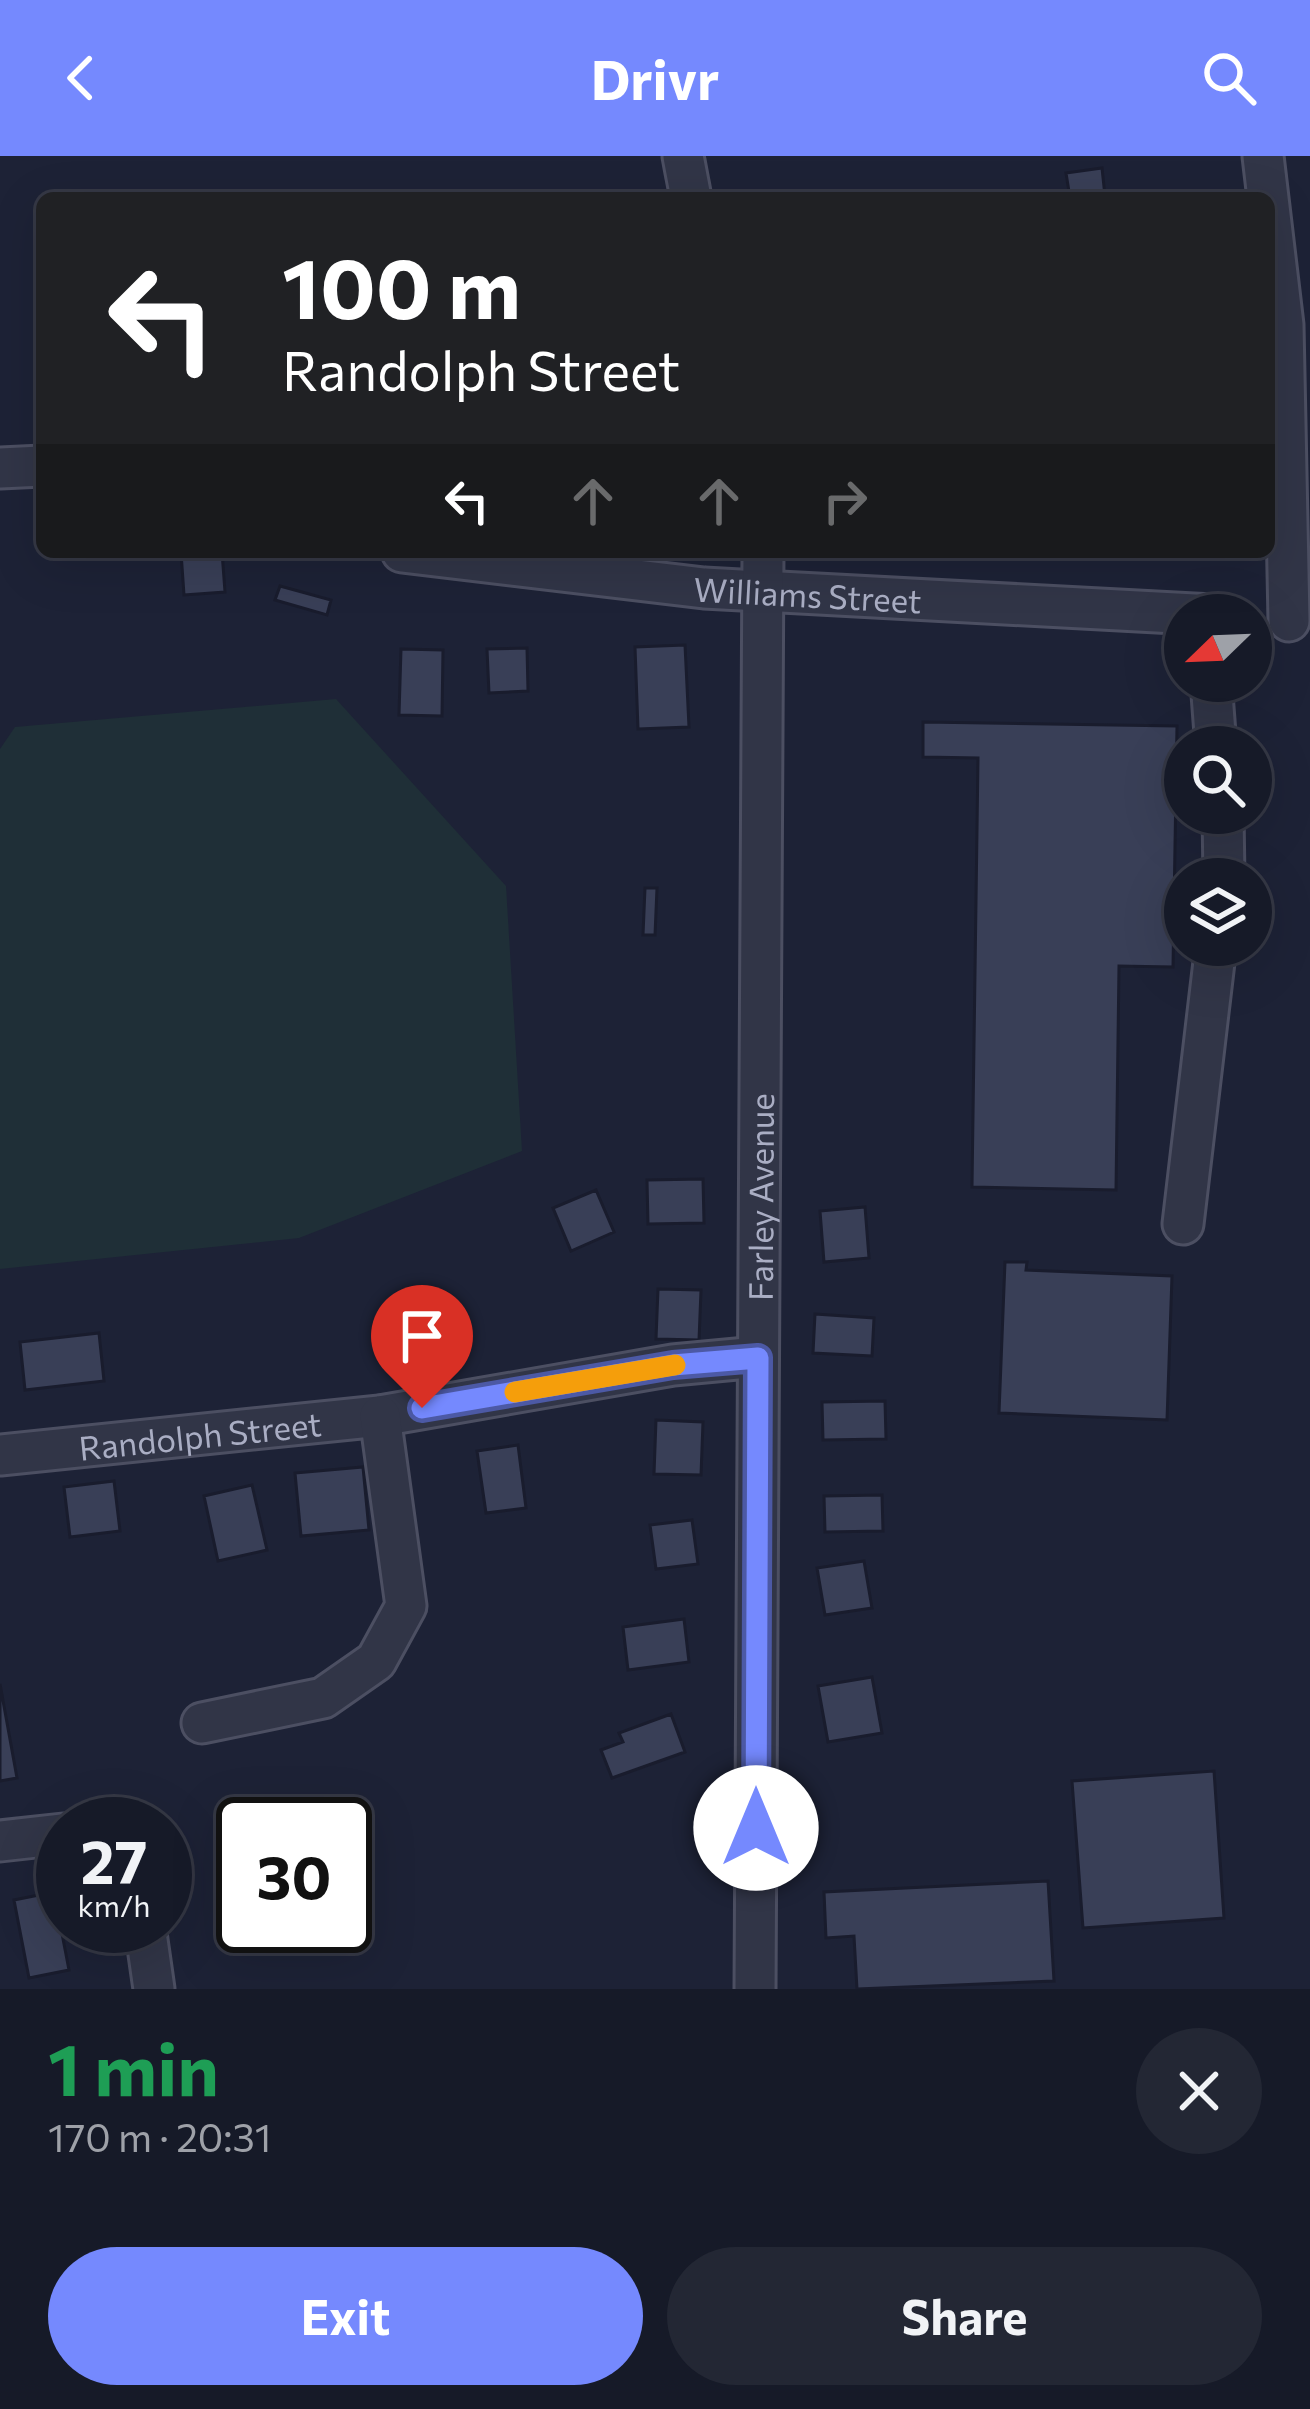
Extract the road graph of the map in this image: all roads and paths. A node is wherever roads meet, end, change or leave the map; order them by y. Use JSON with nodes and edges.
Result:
{"nodes":[{"id":1,"x":683,"y":156,"type":"edge"},
{"id":2,"x":1263,"y":156,"type":"edge"},
{"id":3,"x":690,"y":192,"type":"edge"},
{"id":4,"x":1267,"y":192,"type":"edge"},
{"id":5,"x":1275,"y":277,"type":"edge"},
{"id":6,"x":36,"y":466,"type":"edge"},
{"id":7,"x":0,"y":468,"type":"edge"},
{"id":8,"x":456,"y":558,"type":"edge"},
{"id":9,"x":763,"y":558,"type":"edge"},
{"id":10,"x":765,"y":592,"type":"junction"},
{"id":11,"x":1164,"y":613,"type":"edge"},
{"id":12,"x":1284,"y":621,"type":"edge"},
{"id":13,"x":1214,"y":966,"type":"edge"},
{"id":14,"x":1184,"y":1224,"type":"dead end"},
{"id":15,"x":758,"y":1358,"type":"junction"},
{"id":16,"x":380,"y":1416,"type":"junction"},
{"id":17,"x":0,"y":1455,"type":"edge"},
{"id":18,"x":202,"y":1723,"type":"dead end"},
{"id":19,"x":36,"y":1837,"type":"edge"},
{"id":20,"x":0,"y":1840,"type":"edge"},
{"id":21,"x":149,"y":1953,"type":"edge"},
{"id":22,"x":154,"y":1989,"type":"edge"},
{"id":23,"x":755,"y":1989,"type":"edge"}],
"edges":[{"from":1,"to":3,"type":"street"},
{"from":2,"to":4,"type":"street"},
{"from":5,"to":12,"type":"street"},
{"from":6,"to":7,"type":"street"},
{"from":8,"to":10,"type":"street","name":"Williams Street"},
{"from":9,"to":10,"type":"street","name":"Farley Avenue"},
{"from":10,"to":11,"type":"street","name":"Williams Street"},
{"from":10,"to":15,"type":"street","name":"Farley Avenue"},
{"from":13,"to":14,"type":"street"},
{"from":15,"to":16,"type":"street","name":"Randolph Street"},
{"from":15,"to":23,"type":"street","name":"Farley Avenue"},
{"from":16,"to":17,"type":"street","name":"Randolph Street"},
{"from":16,"to":18,"type":"street"},
{"from":19,"to":20,"type":"street"},
{"from":21,"to":22,"type":"street"}]}
